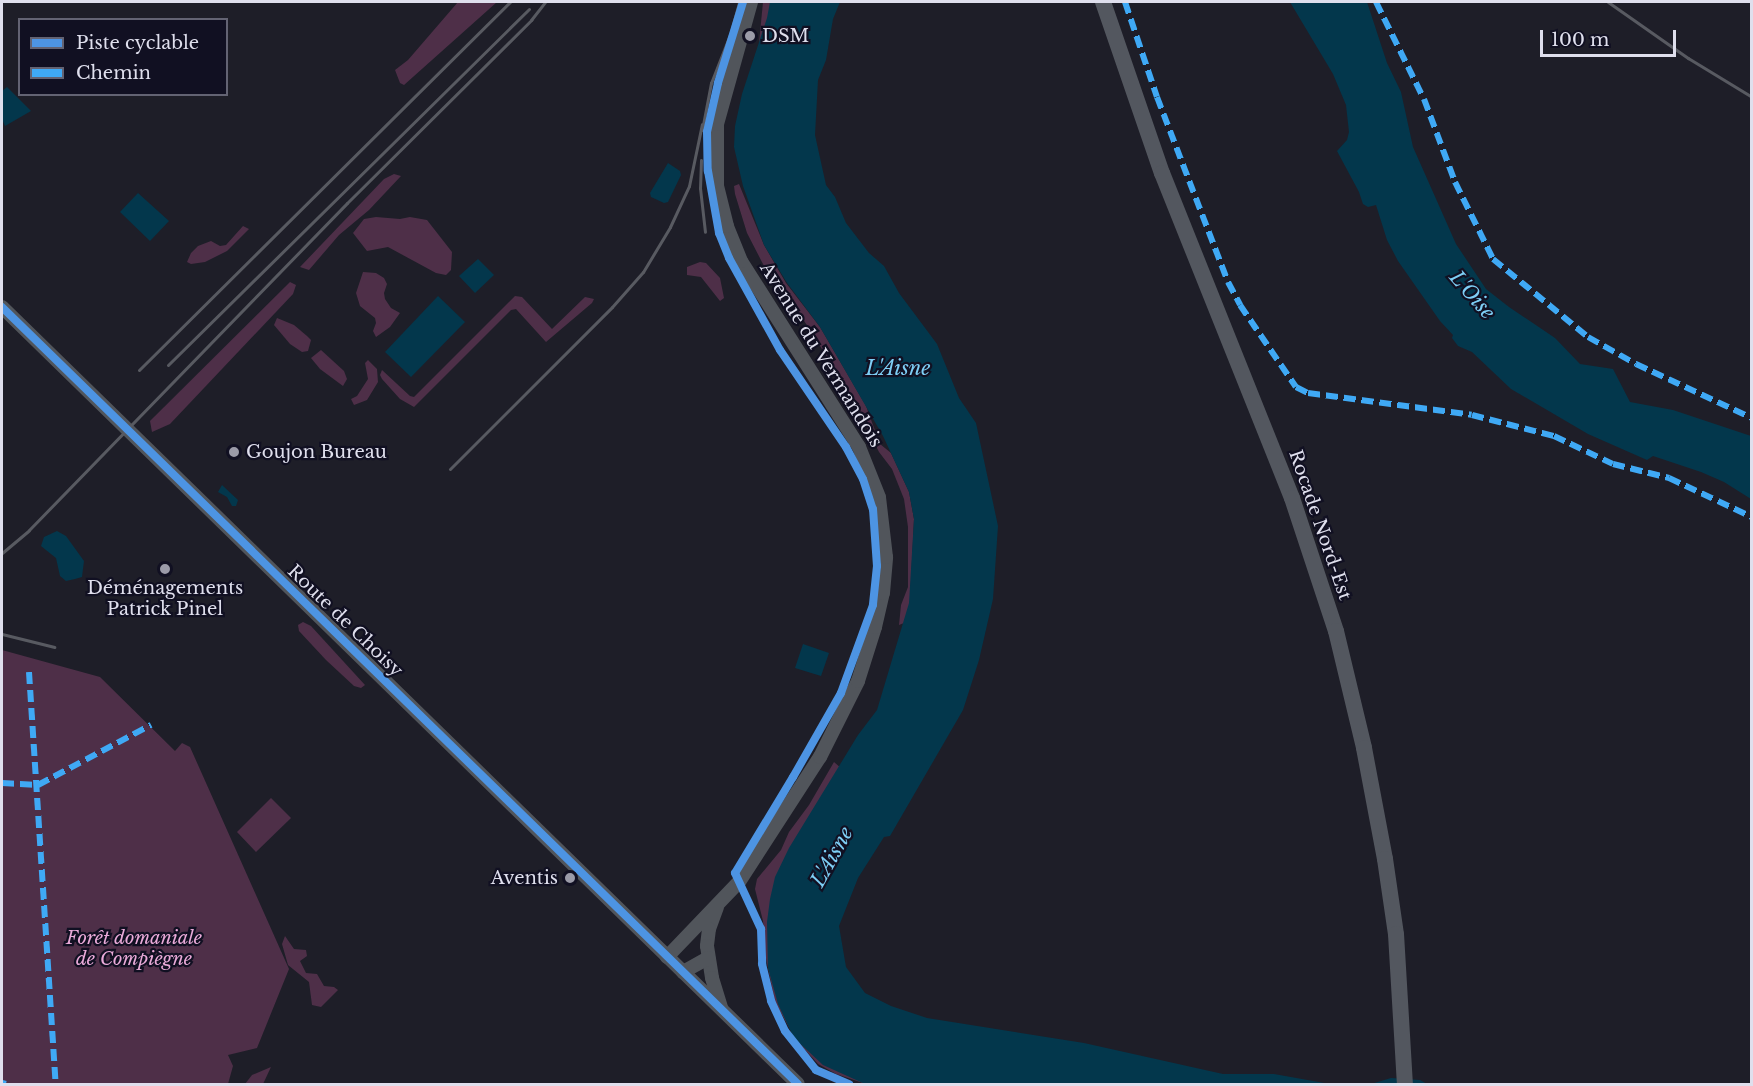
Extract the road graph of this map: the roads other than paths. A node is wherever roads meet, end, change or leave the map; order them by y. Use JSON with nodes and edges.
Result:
{"nodes":[{"id":1,"x":751,"y":2,"type":"edge"},
{"id":2,"x":1103,"y":2,"type":"edge"},
{"id":3,"x":2,"y":307,"type":"edge"},
{"id":4,"x":719,"y":902,"type":"junction"},
{"id":5,"x":682,"y":941,"type":"junction"},
{"id":6,"x":708,"y":952,"type":"junction"},
{"id":7,"x":667,"y":957,"type":"junction"},
{"id":8,"x":683,"y":972,"type":"junction"},
{"id":9,"x":721,"y":1010,"type":"junction"},
{"id":10,"x":798,"y":1084,"type":"edge"},
{"id":11,"x":1405,"y":1084,"type":"edge"}],
"edges":[{"from":1,"to":4,"type":"street","name":"Avenue du Vermandois"},
{"from":2,"to":11,"type":"main road","name":"Rocade Nord-Est"},
{"from":3,"to":7,"type":"street","name":"Route de Choisy"},
{"from":4,"to":5,"type":"street","name":"Avenue du Vermandois"},
{"from":4,"to":6,"type":"street"},
{"from":5,"to":6,"type":"street"},
{"from":5,"to":7,"type":"street","name":"Avenue du Vermandois"},
{"from":6,"to":8,"type":"street"},
{"from":6,"to":9,"type":"street"},
{"from":7,"to":8,"type":"street","name":"Route de Choisy"},
{"from":8,"to":9,"type":"street","name":"Route de Choisy"},
{"from":9,"to":10,"type":"street","name":"Route de Choisy"}]}
